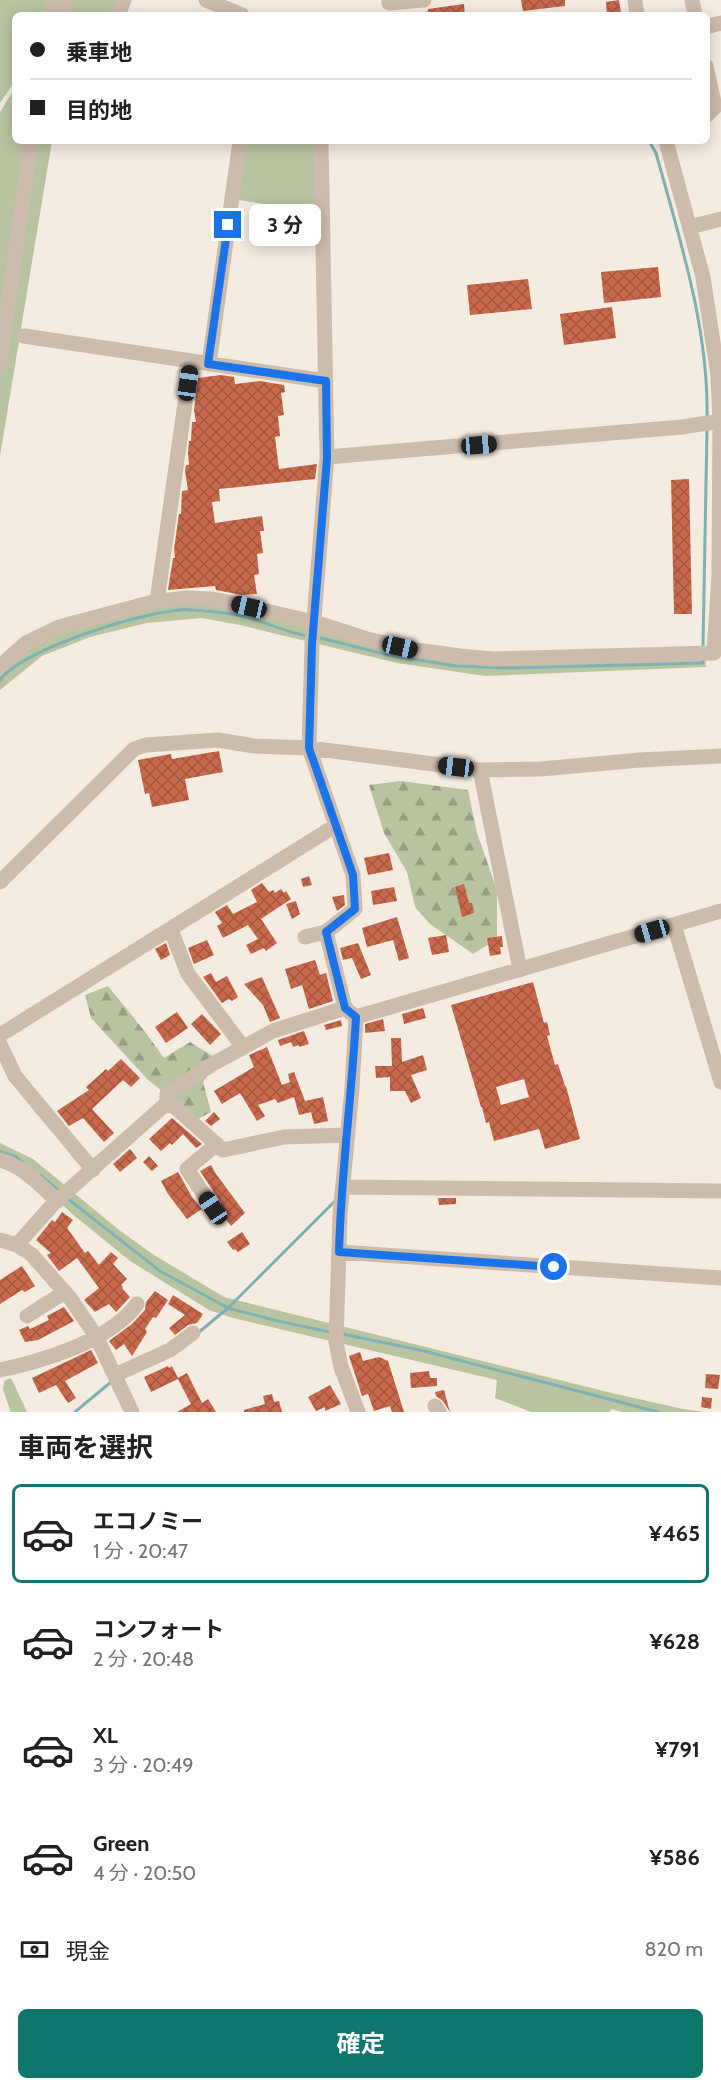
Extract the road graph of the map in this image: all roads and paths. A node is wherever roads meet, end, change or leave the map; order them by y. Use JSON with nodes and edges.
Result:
{"nodes":[{"id":1,"x":206,"y":0,"type":"edge"},
{"id":2,"x":389,"y":0,"type":"edge"},
{"id":3,"x":424,"y":0,"type":"edge"},
{"id":4,"x":235,"y":12,"type":"edge"},
{"id":5,"x":710,"y":84,"type":"edge"},
{"id":6,"x":710,"y":112,"type":"edge"},
{"id":7,"x":31,"y":144,"type":"edge"},
{"id":8,"x":240,"y":144,"type":"edge"},
{"id":9,"x":321,"y":144,"type":"edge"},
{"id":10,"x":667,"y":144,"type":"edge"},
{"id":11,"x":721,"y":219,"type":"edge"},
{"id":12,"x":690,"y":227,"type":"junction"},
{"id":13,"x":24,"y":336,"type":"dead end"},
{"id":14,"x":191,"y":361,"type":"junction"},
{"id":15,"x":0,"y":363,"type":"edge"},
{"id":16,"x":208,"y":364,"type":"junction"},
{"id":17,"x":326,"y":381,"type":"junction"},
{"id":18,"x":721,"y":421,"type":"edge"},
{"id":19,"x":327,"y":458,"type":"junction"},
{"id":20,"x":720,"y":507,"type":"edge"},
{"id":21,"x":157,"y":601,"type":"junction"},
{"id":22,"x":313,"y":624,"type":"junction"},
{"id":23,"x":718,"y":649,"type":"edge"},
{"id":24,"x":0,"y":666,"type":"edge"},
{"id":25,"x":309,"y":748,"type":"junction"},
{"id":26,"x":721,"y":756,"type":"edge"},
{"id":27,"x":480,"y":770,"type":"junction"},
{"id":28,"x":336,"y":826,"type":"junction"},
{"id":29,"x":0,"y":882,"type":"edge"},
{"id":30,"x":721,"y":911,"type":"edge"},
{"id":31,"x":674,"y":925,"type":"junction"},
{"id":32,"x":171,"y":930,"type":"junction"},
{"id":33,"x":326,"y":932,"type":"junction"},
{"id":34,"x":305,"y":937,"type":"dead end"},
{"id":35,"x":520,"y":970,"type":"junction"},
{"id":36,"x":350,"y":1012,"type":"junction"},
{"id":37,"x":0,"y":1035,"type":"edge"},
{"id":38,"x":0,"y":1044,"type":"edge"},
{"id":39,"x":243,"y":1047,"type":"junction"},
{"id":40,"x":721,"y":1082,"type":"edge"},
{"id":41,"x":166,"y":1103,"type":"junction"},
{"id":42,"x":348,"y":1135,"type":"junction"},
{"id":43,"x":218,"y":1144,"type":"junction"},
{"id":44,"x":0,"y":1160,"type":"edge"},
{"id":45,"x":93,"y":1170,"type":"junction"},
{"id":46,"x":343,"y":1187,"type":"junction"},
{"id":47,"x":721,"y":1191,"type":"edge"},
{"id":48,"x":57,"y":1201,"type":"junction"},
{"id":49,"x":213,"y":1208,"type":"dead end"},
{"id":50,"x":5,"y":1243,"type":"edge"},
{"id":51,"x":339,"y":1252,"type":"junction"},
{"id":52,"x":721,"y":1278,"type":"edge"},
{"id":53,"x":65,"y":1292,"type":"junction"},
{"id":54,"x":137,"y":1304,"type":"dead end"},
{"id":55,"x":27,"y":1316,"type":"dead end"},
{"id":56,"x":193,"y":1333,"type":"dead end"},
{"id":57,"x":96,"y":1336,"type":"junction"},
{"id":58,"x":0,"y":1370,"type":"edge"},
{"id":59,"x":115,"y":1375,"type":"junction"},
{"id":60,"x":132,"y":1412,"type":"edge"},
{"id":61,"x":358,"y":1412,"type":"edge"}],
"edges":[{"from":1,"to":4,"type":"street"},
{"from":2,"to":3,"type":"street"},
{"from":5,"to":6,"type":"street"},
{"from":7,"to":15,"type":"street"},
{"from":8,"to":16,"type":"street"},
{"from":9,"to":17,"type":"street"},
{"from":10,"to":12,"type":"street"},
{"from":11,"to":12,"type":"street"},
{"from":12,"to":18,"type":"street"},
{"from":13,"to":14,"type":"street"},
{"from":14,"to":16,"type":"street"},
{"from":14,"to":21,"type":"street"},
{"from":16,"to":17,"type":"street"},
{"from":17,"to":19,"type":"street"},
{"from":18,"to":19,"type":"street"},
{"from":18,"to":20,"type":"street"},
{"from":19,"to":22,"type":"street"},
{"from":20,"to":23,"type":"street"},
{"from":21,"to":22,"type":"street"},
{"from":21,"to":24,"type":"street"},
{"from":22,"to":23,"type":"street"},
{"from":22,"to":25,"type":"street"},
{"from":25,"to":27,"type":"street"},
{"from":25,"to":28,"type":"street"},
{"from":25,"to":29,"type":"street"},
{"from":26,"to":27,"type":"street"},
{"from":27,"to":35,"type":"street"},
{"from":28,"to":32,"type":"street"},
{"from":28,"to":33,"type":"street"},
{"from":30,"to":31,"type":"street"},
{"from":31,"to":35,"type":"street"},
{"from":31,"to":40,"type":"street"},
{"from":32,"to":37,"type":"street"},
{"from":32,"to":39,"type":"street"},
{"from":33,"to":34,"type":"street"},
{"from":33,"to":36,"type":"street"},
{"from":35,"to":36,"type":"street"},
{"from":36,"to":39,"type":"street"},
{"from":36,"to":42,"type":"street"},
{"from":38,"to":45,"type":"street"},
{"from":39,"to":41,"type":"street"},
{"from":41,"to":43,"type":"street"},
{"from":41,"to":45,"type":"street"},
{"from":42,"to":43,"type":"street"},
{"from":42,"to":46,"type":"street"},
{"from":43,"to":49,"type":"street"},
{"from":44,"to":48,"type":"street"},
{"from":45,"to":48,"type":"street"},
{"from":46,"to":47,"type":"street"},
{"from":46,"to":51,"type":"street"},
{"from":48,"to":50,"type":"street"},
{"from":50,"to":53,"type":"street"},
{"from":51,"to":52,"type":"street"},
{"from":51,"to":61,"type":"street"},
{"from":53,"to":55,"type":"street"},
{"from":53,"to":57,"type":"street"},
{"from":54,"to":57,"type":"street"},
{"from":56,"to":59,"type":"street"},
{"from":57,"to":58,"type":"street"},
{"from":57,"to":59,"type":"street"},
{"from":59,"to":60,"type":"street"}]}
